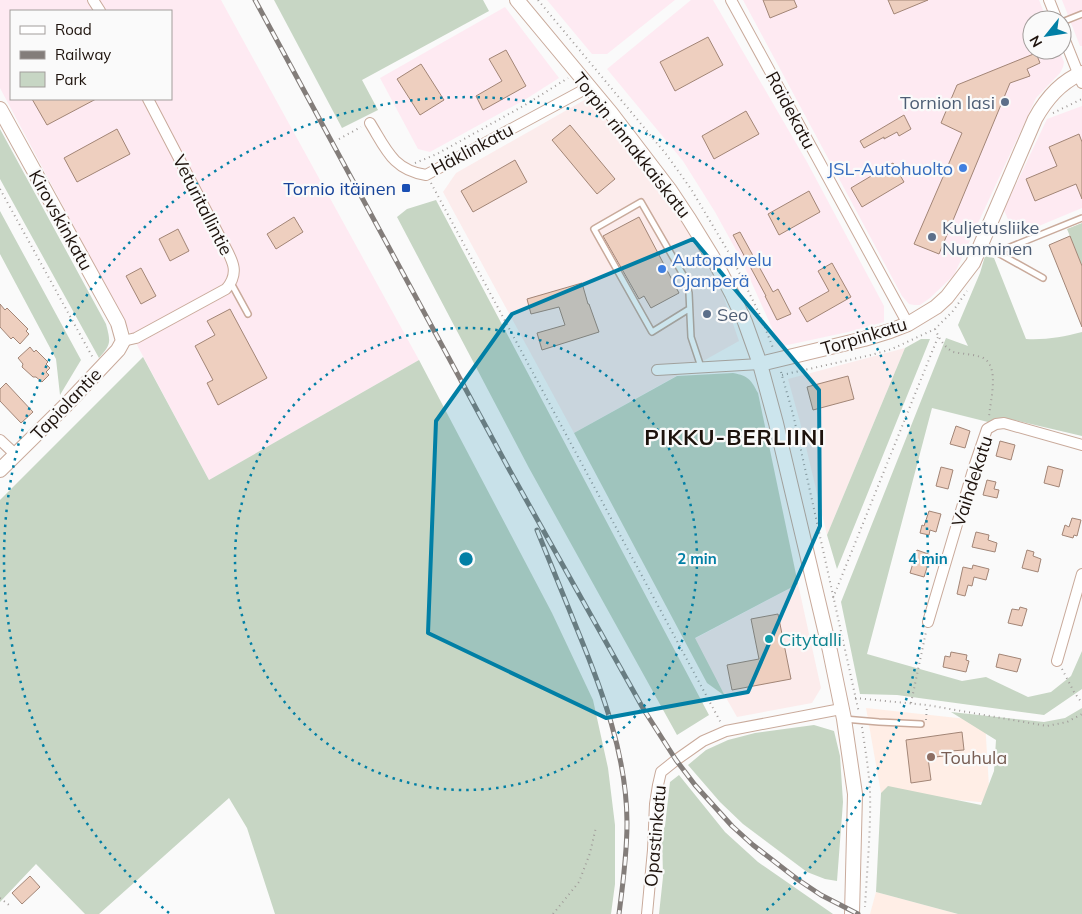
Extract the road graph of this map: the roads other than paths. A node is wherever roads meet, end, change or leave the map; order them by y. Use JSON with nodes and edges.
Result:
{"nodes":[{"id":1,"x":517,"y":0,"type":"edge"},
{"id":2,"x":732,"y":0,"type":"edge"},
{"id":3,"x":1072,"y":56,"type":"edge"},
{"id":4,"x":1081,"y":77,"type":"edge"},
{"id":5,"x":589,"y":87,"type":"junction"},
{"id":6,"x":149,"y":100,"type":"edge"},
{"id":7,"x":0,"y":109,"type":"edge"},
{"id":8,"x":370,"y":123,"type":"road end"},
{"id":9,"x":1082,"y":218,"type":"edge"},
{"id":10,"x":982,"y":244,"type":"junction"},
{"id":11,"x":998,"y":252,"type":"junction"},
{"id":12,"x":1043,"y":278,"type":"dead end"},
{"id":13,"x":231,"y":283,"type":"junction"},
{"id":14,"x":689,"y":309,"type":"junction"},
{"id":15,"x":248,"y":314,"type":"dead end"},
{"id":16,"x":908,"y":324,"type":"junction"},
{"id":17,"x":122,"y":337,"type":"junction"},
{"id":18,"x":760,"y":364,"type":"junction"},
{"id":19,"x":701,"y":367,"type":"junction"},
{"id":20,"x":657,"y":370,"type":"dead end"},
{"id":21,"x":0,"y":440,"type":"edge"},
{"id":22,"x":1082,"y":445,"type":"edge"},
{"id":23,"x":16,"y":455,"type":"junction"},
{"id":24,"x":0,"y":470,"type":"edge"},
{"id":25,"x":1082,"y":574,"type":"edge"},
{"id":26,"x":928,"y":622,"type":"road end"},
{"id":27,"x":1057,"y":661,"type":"road end"},
{"id":28,"x":842,"y":714,"type":"junction"},
{"id":29,"x":921,"y":724,"type":"road end"},
{"id":30,"x":858,"y":911,"type":"edge"},
{"id":31,"x":647,"y":914,"type":"edge"}],
"edges":[{"from":1,"to":5,"type":"main road","name":"Torpin rinnakkaiskatu"},
{"from":2,"to":16,"type":"street","name":"Raidekatu"},
{"from":3,"to":4,"type":"street"},
{"from":4,"to":10,"type":"main road","name":"Torpinkatu"},
{"from":5,"to":8,"type":"street","name":"Häklinkatu"},
{"from":5,"to":18,"type":"main road","name":"Torpin rinnakkaiskatu"},
{"from":6,"to":13,"type":"street","name":"Veturitallintie"},
{"from":7,"to":17,"type":"main road","name":"Kirovskinkatu"},
{"from":9,"to":11,"type":"lane"},
{"from":10,"to":11,"type":"lane"},
{"from":10,"to":16,"type":"main road","name":"Torpinkatu"},
{"from":11,"to":12,"type":"lane"},
{"from":13,"to":15,"type":"lane"},
{"from":13,"to":17,"type":"street"},
{"from":14,"to":14,"type":"lane"},
{"from":14,"to":19,"type":"lane"},
{"from":16,"to":18,"type":"main road","name":"Torpinkatu"},
{"from":17,"to":23,"type":"main road","name":"Tapiolantie"},
{"from":18,"to":19,"type":"street","name":"Torpinkatu"},
{"from":18,"to":28,"type":"main road","name":"Torpin rinnakkaiskatu"},
{"from":19,"to":20,"type":"street","name":"Torpinkatu"},
{"from":21,"to":23,"type":"street"},
{"from":22,"to":26,"type":"street","name":"Vaihdekatu"},
{"from":23,"to":24,"type":"main road","name":"Tapiolantie"},
{"from":25,"to":27,"type":"street"},
{"from":28,"to":29,"type":"lane"},
{"from":28,"to":30,"type":"main road","name":"Torpin rinnakkaiskatu"},
{"from":28,"to":31,"type":"street","name":"Opastinkatu"}]}
